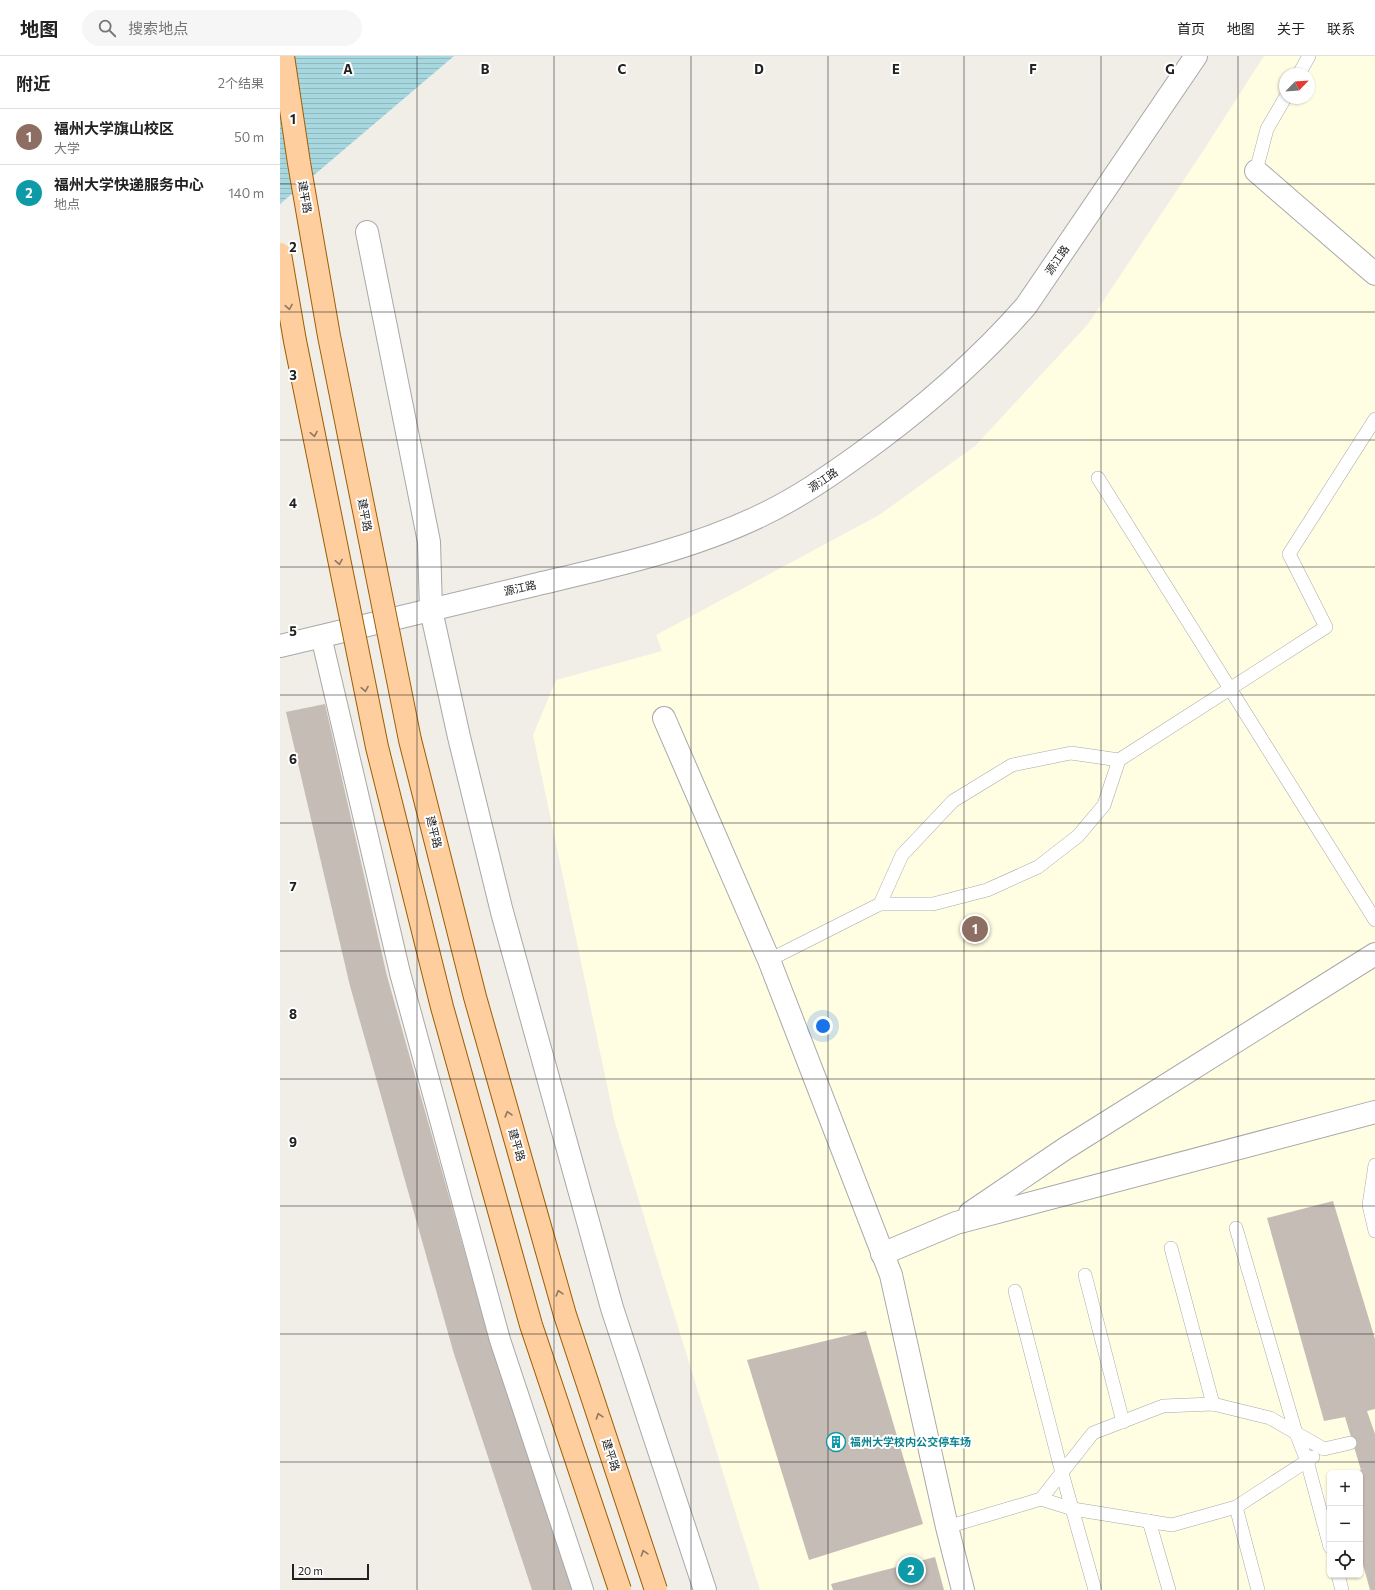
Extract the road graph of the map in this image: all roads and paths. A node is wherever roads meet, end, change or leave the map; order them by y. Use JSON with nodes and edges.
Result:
{"nodes":[{"id":1,"x":283,"y":56,"type":"edge"},
{"id":2,"x":1196,"y":56,"type":"edge"},
{"id":3,"x":1309,"y":56,"type":"edge"},
{"id":4,"x":1302,"y":68,"type":"edge"},
{"id":5,"x":1282,"y":104,"type":"edge"},
{"id":6,"x":1256,"y":171,"type":"joint"},
{"id":7,"x":366,"y":232,"type":"dead end"},
{"id":8,"x":280,"y":254,"type":"edge"},
{"id":9,"x":1375,"y":274,"type":"edge"},
{"id":10,"x":1375,"y":419,"type":"edge"},
{"id":11,"x":1098,"y":478,"type":"dead end"},
{"id":12,"x":431,"y":610,"type":"junction"},
{"id":13,"x":320,"y":636,"type":"junction"},
{"id":14,"x":280,"y":646,"type":"edge"},
{"id":15,"x":1230,"y":690,"type":"junction"},
{"id":16,"x":664,"y":718,"type":"dead end"},
{"id":17,"x":1119,"y":760,"type":"junction"},
{"id":18,"x":880,"y":904,"type":"junction"},
{"id":19,"x":1375,"y":920,"type":"edge"},
{"id":20,"x":1375,"y":954,"type":"edge"},
{"id":21,"x":769,"y":960,"type":"junction"},
{"id":22,"x":1375,"y":1112,"type":"edge"},
{"id":23,"x":1375,"y":1165,"type":"edge"},
{"id":24,"x":956,"y":1223,"type":"junction"},
{"id":25,"x":1236,"y":1228,"type":"dead end"},
{"id":26,"x":1375,"y":1231,"type":"edge"},
{"id":27,"x":1171,"y":1248,"type":"dead end"},
{"id":28,"x":882,"y":1254,"type":"junction"},
{"id":29,"x":1085,"y":1275,"type":"dead end"},
{"id":30,"x":1015,"y":1291,"type":"dead end"},
{"id":31,"x":1213,"y":1404,"type":"junction"},
{"id":32,"x":1123,"y":1422,"type":"junction"},
{"id":33,"x":1296,"y":1433,"type":"junction"},
{"id":34,"x":1350,"y":1443,"type":"dead end"},
{"id":35,"x":1324,"y":1449,"type":"junction"},
{"id":36,"x":1307,"y":1461,"type":"junction"},
{"id":37,"x":1062,"y":1473,"type":"junction"},
{"id":38,"x":1041,"y":1499,"type":"junction"},
{"id":39,"x":1236,"y":1507,"type":"junction"},
{"id":40,"x":1073,"y":1510,"type":"junction"},
{"id":41,"x":1149,"y":1521,"type":"junction"},
{"id":42,"x":947,"y":1527,"type":"junction"},
{"id":43,"x":1329,"y":1542,"type":"edge"},
{"id":44,"x":1339,"y":1578,"type":"edge"},
{"id":45,"x":583,"y":1590,"type":"edge"},
{"id":46,"x":620,"y":1590,"type":"edge"},
{"id":47,"x":656,"y":1590,"type":"edge"},
{"id":48,"x":705,"y":1590,"type":"edge"},
{"id":49,"x":963,"y":1590,"type":"edge"},
{"id":50,"x":1095,"y":1590,"type":"edge"},
{"id":51,"x":1169,"y":1590,"type":"edge"},
{"id":52,"x":1258,"y":1590,"type":"edge"},
{"id":53,"x":1342,"y":1590,"type":"edge"}],
"edges":[{"from":47,"to":1,"type":"main road","name":"建平路","one_way":true,"bridge":true},
{"from":2,"to":12,"type":"street","name":"源江路"},
{"from":3,"to":4,"type":"lane"},
{"from":5,"to":6,"type":"lane"},
{"from":6,"to":9,"type":"street"},
{"from":7,"to":12,"type":"street"},
{"from":8,"to":46,"type":"main road","one_way":true,"bridge":true},
{"from":10,"to":15,"type":"lane"},
{"from":11,"to":15,"type":"lane"},
{"from":12,"to":13,"type":"street","name":"源江路"},
{"from":12,"to":48,"type":"street"},
{"from":13,"to":14,"type":"street","name":"源江路"},
{"from":13,"to":45,"type":"street"},
{"from":15,"to":17,"type":"lane"},
{"from":15,"to":19,"type":"lane"},
{"from":16,"to":21,"type":"street"},
{"from":17,"to":18,"type":"lane"},
{"from":17,"to":18,"type":"lane"},
{"from":18,"to":21,"type":"lane"},
{"from":20,"to":24,"type":"street"},
{"from":21,"to":28,"type":"street"},
{"from":22,"to":24,"type":"street"},
{"from":23,"to":26,"type":"lane"},
{"from":24,"to":28,"type":"street"},
{"from":25,"to":33,"type":"lane"},
{"from":27,"to":31,"type":"lane"},
{"from":28,"to":42,"type":"street"},
{"from":29,"to":32,"type":"lane"},
{"from":30,"to":37,"type":"lane"},
{"from":31,"to":32,"type":"lane"},
{"from":31,"to":33,"type":"lane"},
{"from":32,"to":37,"type":"lane"},
{"from":33,"to":35,"type":"lane"},
{"from":33,"to":36,"type":"lane"},
{"from":34,"to":35,"type":"lane"},
{"from":35,"to":36,"type":"lane"},
{"from":36,"to":39,"type":"lane"},
{"from":36,"to":43,"type":"lane"},
{"from":37,"to":38,"type":"lane"},
{"from":37,"to":40,"type":"lane"},
{"from":38,"to":40,"type":"lane"},
{"from":38,"to":42,"type":"lane"},
{"from":39,"to":41,"type":"lane"},
{"from":39,"to":52,"type":"lane"},
{"from":40,"to":41,"type":"lane"},
{"from":40,"to":50,"type":"lane"},
{"from":41,"to":51,"type":"lane"},
{"from":42,"to":49,"type":"street"},
{"from":44,"to":53,"type":"lane"}]}
